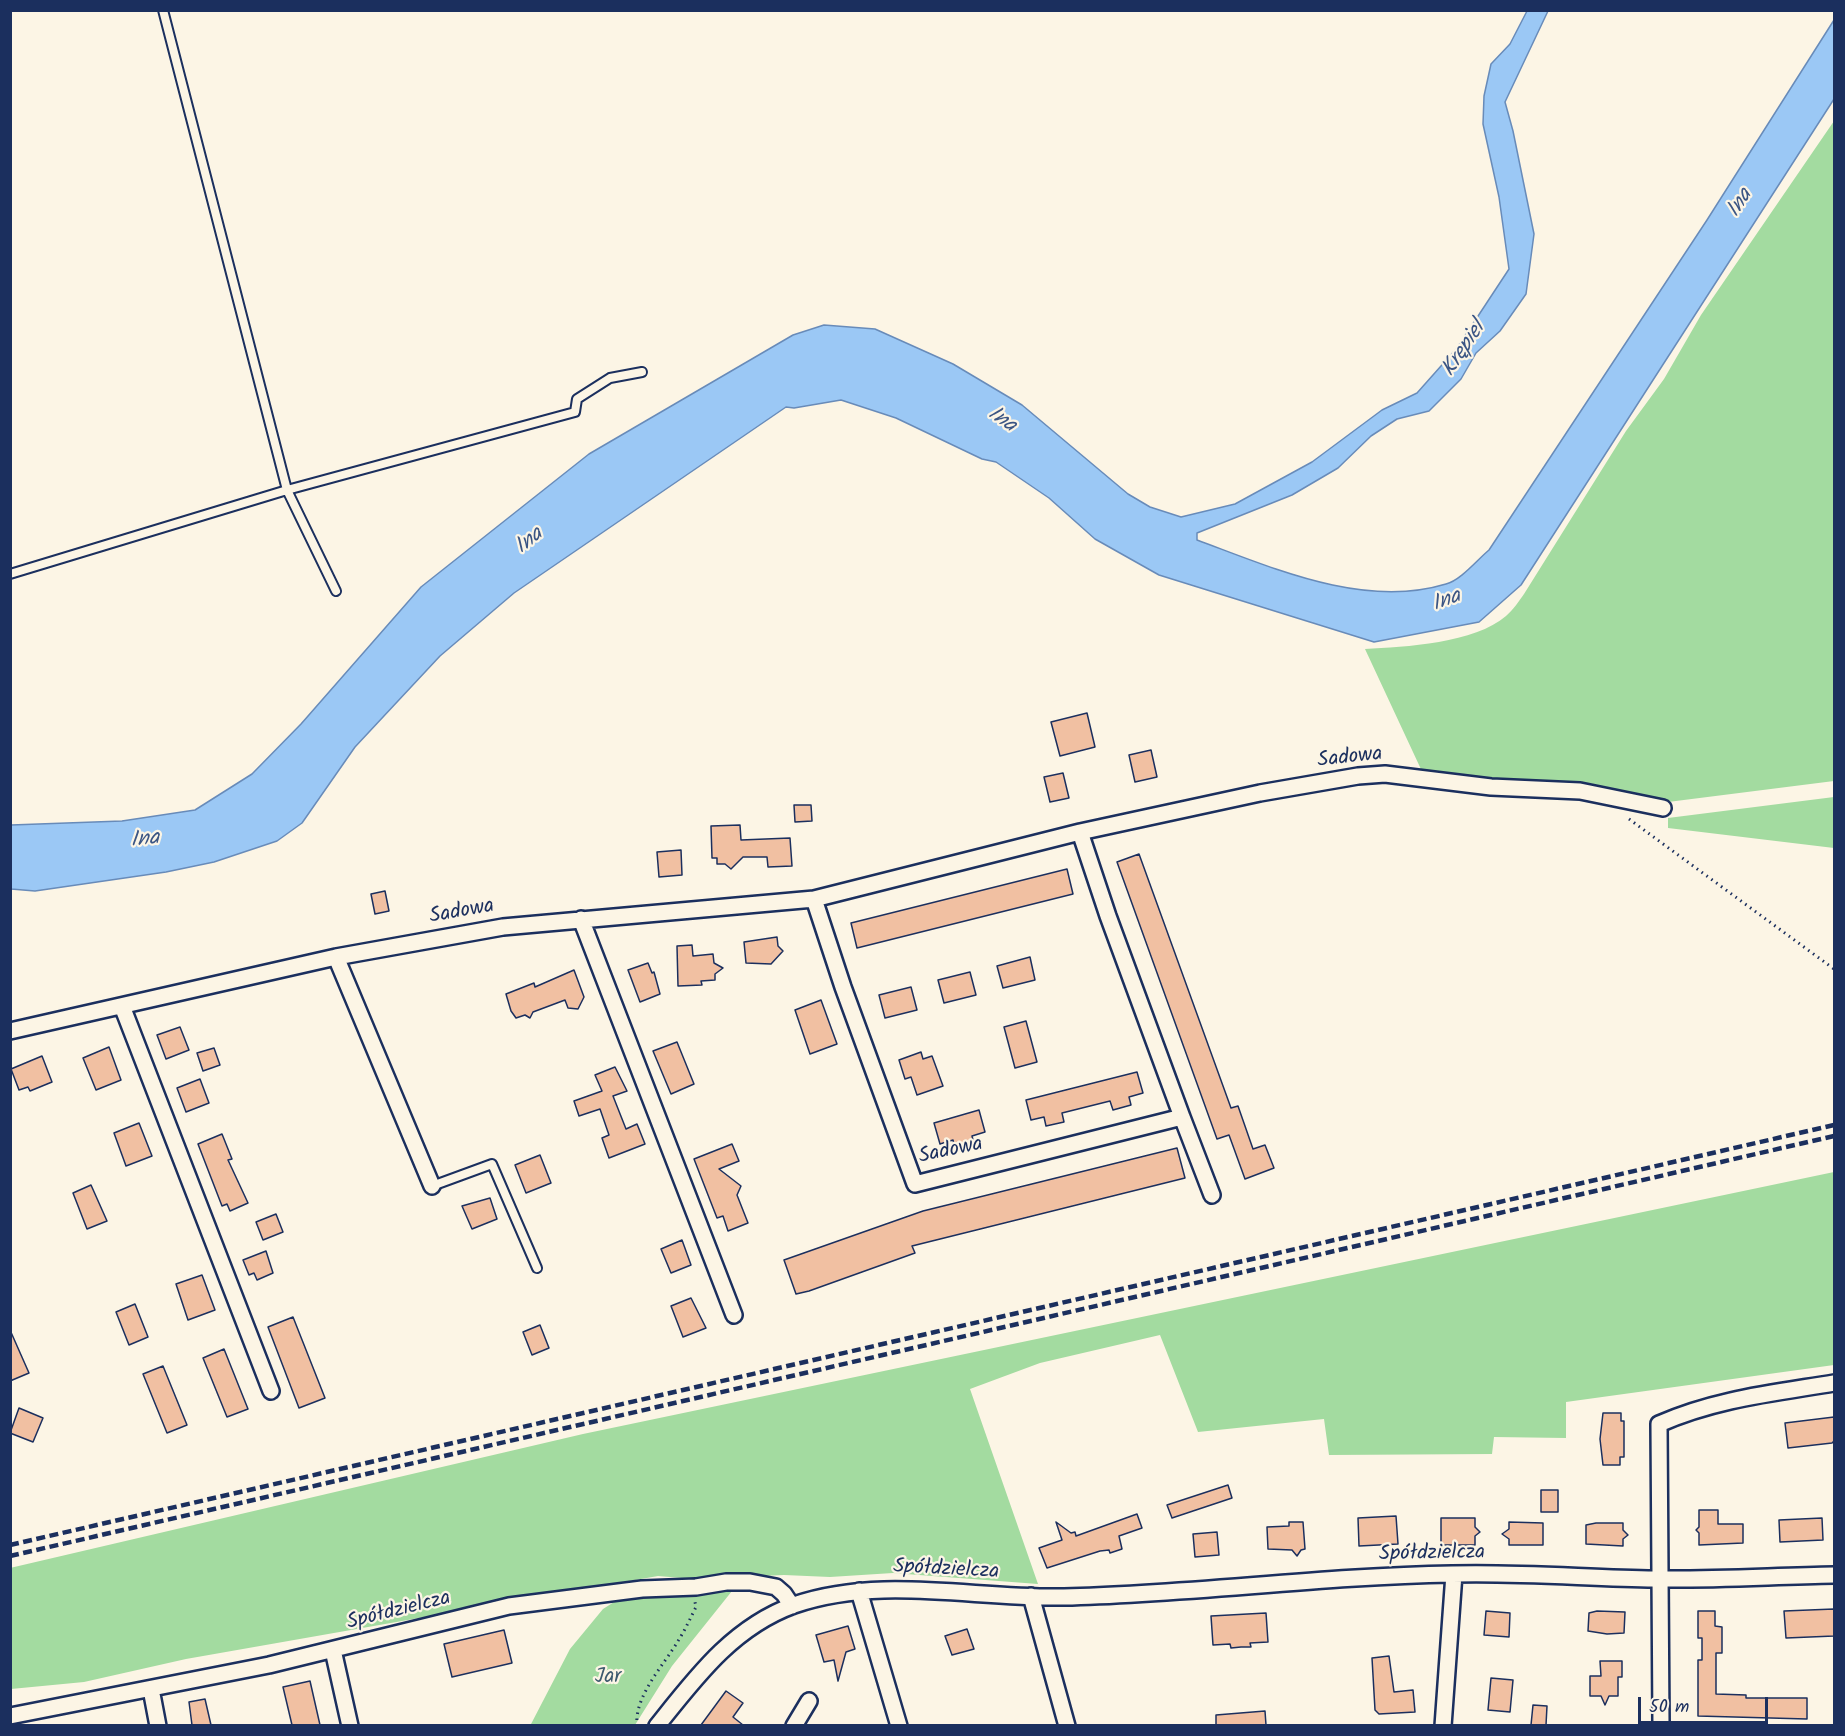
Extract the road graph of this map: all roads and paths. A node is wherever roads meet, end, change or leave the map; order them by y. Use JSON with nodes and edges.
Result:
{"nodes":[{"id":1,"x":163,"y":10,"type":"edge"},
{"id":2,"x":642,"y":372,"type":"dead end"},
{"id":3,"x":287,"y":490,"type":"junction"},
{"id":4,"x":10,"y":574,"type":"edge"},
{"id":5,"x":336,"y":591,"type":"dead end"},
{"id":6,"x":1663,"y":808,"type":"dead end"},
{"id":7,"x":1625,"y":816,"type":"dead end"},
{"id":8,"x":1080,"y":832,"type":"junction"},
{"id":9,"x":814,"y":898,"type":"junction"},
{"id":10,"x":581,"y":919,"type":"junction"},
{"id":11,"x":336,"y":957,"type":"junction"},
{"id":12,"x":1834,"y":969,"type":"edge"},
{"id":13,"x":122,"y":1006,"type":"junction"},
{"id":14,"x":10,"y":1031,"type":"edge"},
{"id":15,"x":1182,"y":1117,"type":"junction"},
{"id":16,"x":432,"y":1186,"type":"joint"},
{"id":17,"x":1212,"y":1196,"type":"dead end"},
{"id":18,"x":537,"y":1268,"type":"dead end"},
{"id":19,"x":734,"y":1315,"type":"dead end"},
{"id":20,"x":1834,"y":1383,"type":"edge"},
{"id":21,"x":271,"y":1392,"type":"dead end"},
{"id":22,"x":1454,"y":1574,"type":"junction"},
{"id":23,"x":1834,"y":1575,"type":"edge"},
{"id":24,"x":1659,"y":1579,"type":"junction"},
{"id":25,"x":696,"y":1587,"type":"junction"},
{"id":26,"x":859,"y":1591,"type":"junction"},
{"id":27,"x":1031,"y":1596,"type":"junction"},
{"id":28,"x":792,"y":1606,"type":"junction"},
{"id":29,"x":333,"y":1650,"type":"junction"},
{"id":30,"x":151,"y":1689,"type":"junction"},
{"id":31,"x":808,"y":1701,"type":"dead end"},
{"id":32,"x":10,"y":1716,"type":"edge"},
{"id":33,"x":158,"y":1725,"type":"edge"},
{"id":34,"x":350,"y":1725,"type":"edge"},
{"id":35,"x":637,"y":1725,"type":"edge"},
{"id":36,"x":657,"y":1725,"type":"edge"},
{"id":37,"x":794,"y":1725,"type":"edge"},
{"id":38,"x":899,"y":1725,"type":"edge"},
{"id":39,"x":1067,"y":1725,"type":"edge"},
{"id":40,"x":1443,"y":1725,"type":"edge"},
{"id":41,"x":1661,"y":1725,"type":"edge"}],
"edges":[{"from":1,"to":3,"type":"lane"},
{"from":2,"to":3,"type":"lane"},
{"from":3,"to":4,"type":"lane"},
{"from":3,"to":5,"type":"lane"},
{"from":6,"to":8,"type":"street","name":"Sadowa"},
{"from":7,"to":12,"type":"path"},
{"from":8,"to":9,"type":"street","name":"Sadowa"},
{"from":8,"to":15,"type":"street"},
{"from":9,"to":10,"type":"street","name":"Sadowa"},
{"from":9,"to":15,"type":"street","name":"Sadowa"},
{"from":10,"to":11,"type":"street","name":"Sadowa"},
{"from":10,"to":19,"type":"street"},
{"from":11,"to":13,"type":"street","name":"Sadowa"},
{"from":11,"to":16,"type":"street"},
{"from":13,"to":14,"type":"street","name":"Sadowa"},
{"from":13,"to":21,"type":"street"},
{"from":15,"to":17,"type":"street"},
{"from":16,"to":18,"type":"lane"},
{"from":20,"to":24,"type":"street"},
{"from":22,"to":24,"type":"street","name":"Spółdzielcza"},
{"from":22,"to":27,"type":"street","name":"Spółdzielcza"},
{"from":22,"to":40,"type":"street"},
{"from":23,"to":24,"type":"street","name":"Spółdzielcza"},
{"from":24,"to":41,"type":"street"},
{"from":25,"to":28,"type":"street","name":"Spółdzielcza"},
{"from":25,"to":29,"type":"street","name":"Spółdzielcza"},
{"from":25,"to":35,"type":"path"},
{"from":26,"to":27,"type":"street","name":"Spółdzielcza"},
{"from":26,"to":28,"type":"street","name":"Spółdzielcza"},
{"from":26,"to":38,"type":"street"},
{"from":27,"to":39,"type":"street"},
{"from":28,"to":36,"type":"street","name":"Spółdzielcza"},
{"from":29,"to":30,"type":"street","name":"Spółdzielcza"},
{"from":29,"to":34,"type":"street"},
{"from":30,"to":32,"type":"street","name":"Spółdzielcza"},
{"from":30,"to":33,"type":"street"},
{"from":31,"to":37,"type":"street"}]}
